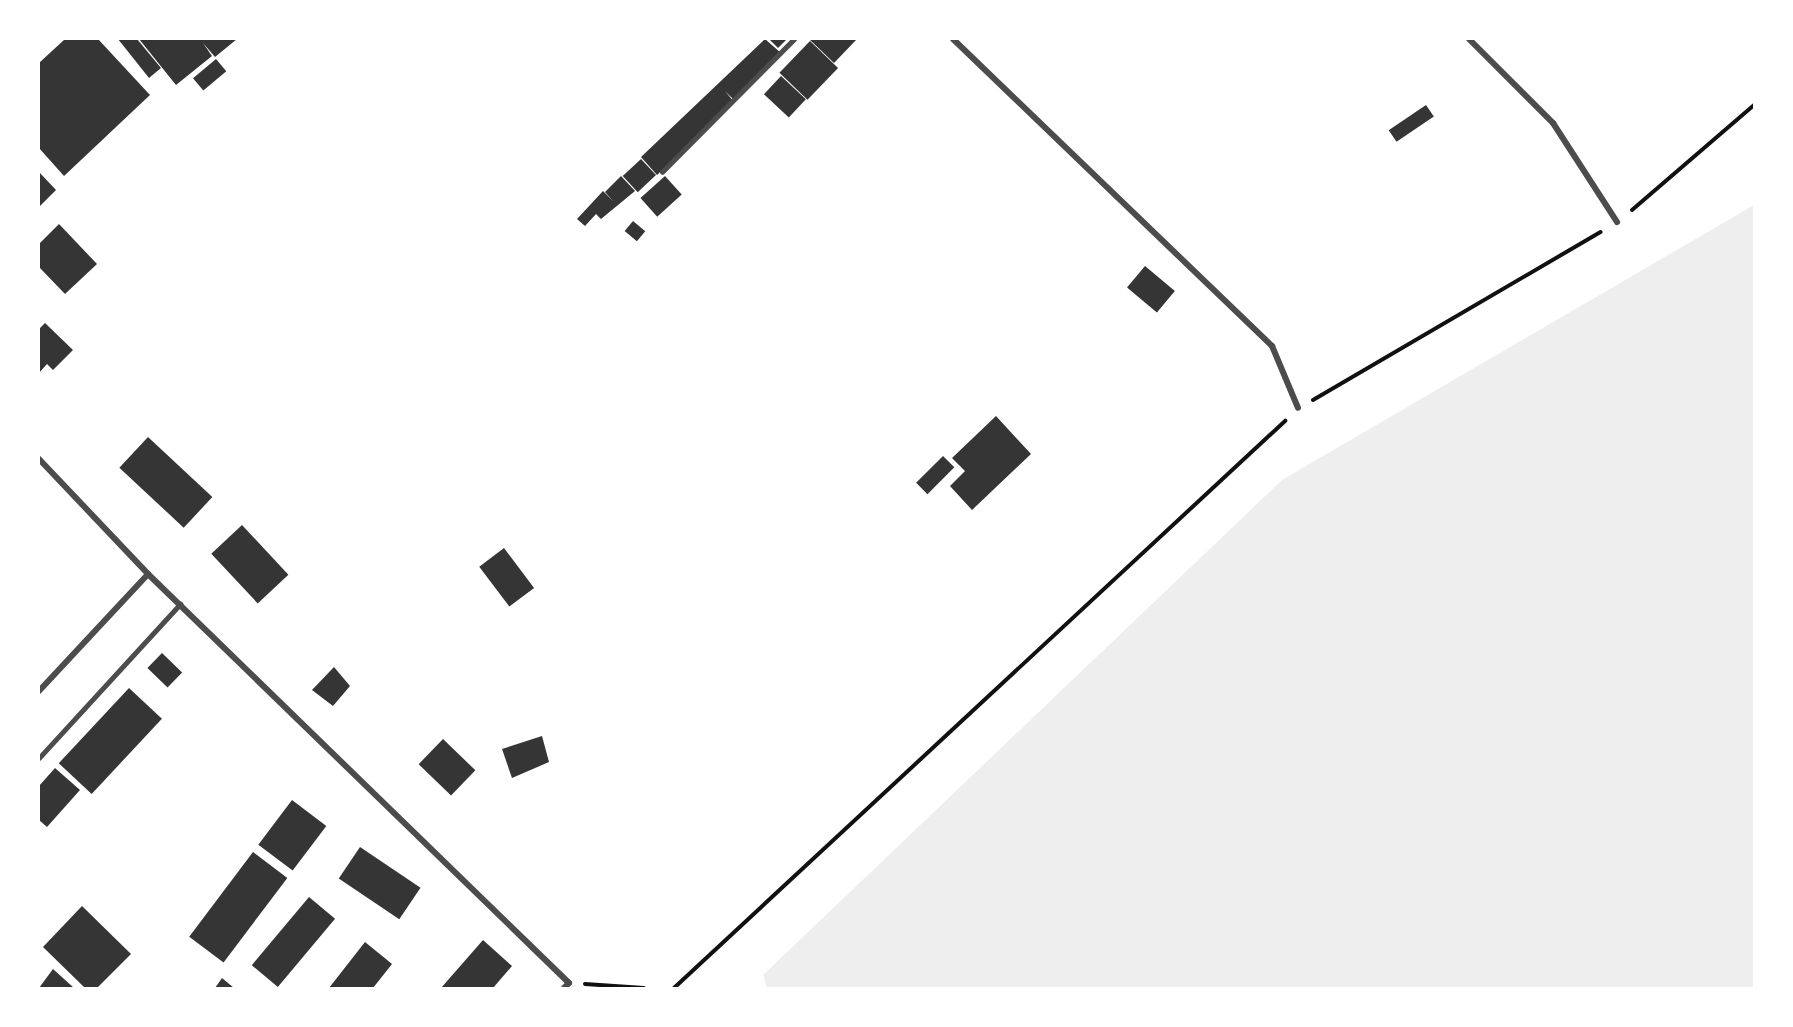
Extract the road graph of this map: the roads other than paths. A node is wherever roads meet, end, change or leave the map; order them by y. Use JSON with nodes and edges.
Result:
{"nodes":[{"id":1,"x":794,"y":39,"type":"edge"},
{"id":2,"x":953,"y":39,"type":"edge"},
{"id":3,"x":1468,"y":39,"type":"edge"},
{"id":4,"x":662,"y":172,"type":"dead end"},
{"id":5,"x":1617,"y":222,"type":"road end"},
{"id":6,"x":1298,"y":408,"type":"road end"},
{"id":7,"x":39,"y":459,"type":"edge"},
{"id":8,"x":148,"y":574,"type":"junction"},
{"id":9,"x":180,"y":604,"type":"junction"},
{"id":10,"x":39,"y":691,"type":"edge"},
{"id":11,"x":39,"y":758,"type":"edge"},
{"id":12,"x":567,"y":985,"type":"edge"}],
"edges":[{"from":1,"to":4,"type":"lane"},
{"from":2,"to":6,"type":"street"},
{"from":3,"to":5,"type":"street"},
{"from":7,"to":8,"type":"street"},
{"from":8,"to":9,"type":"street"},
{"from":8,"to":10,"type":"street"},
{"from":9,"to":11,"type":"lane"},
{"from":9,"to":12,"type":"street"}]}
